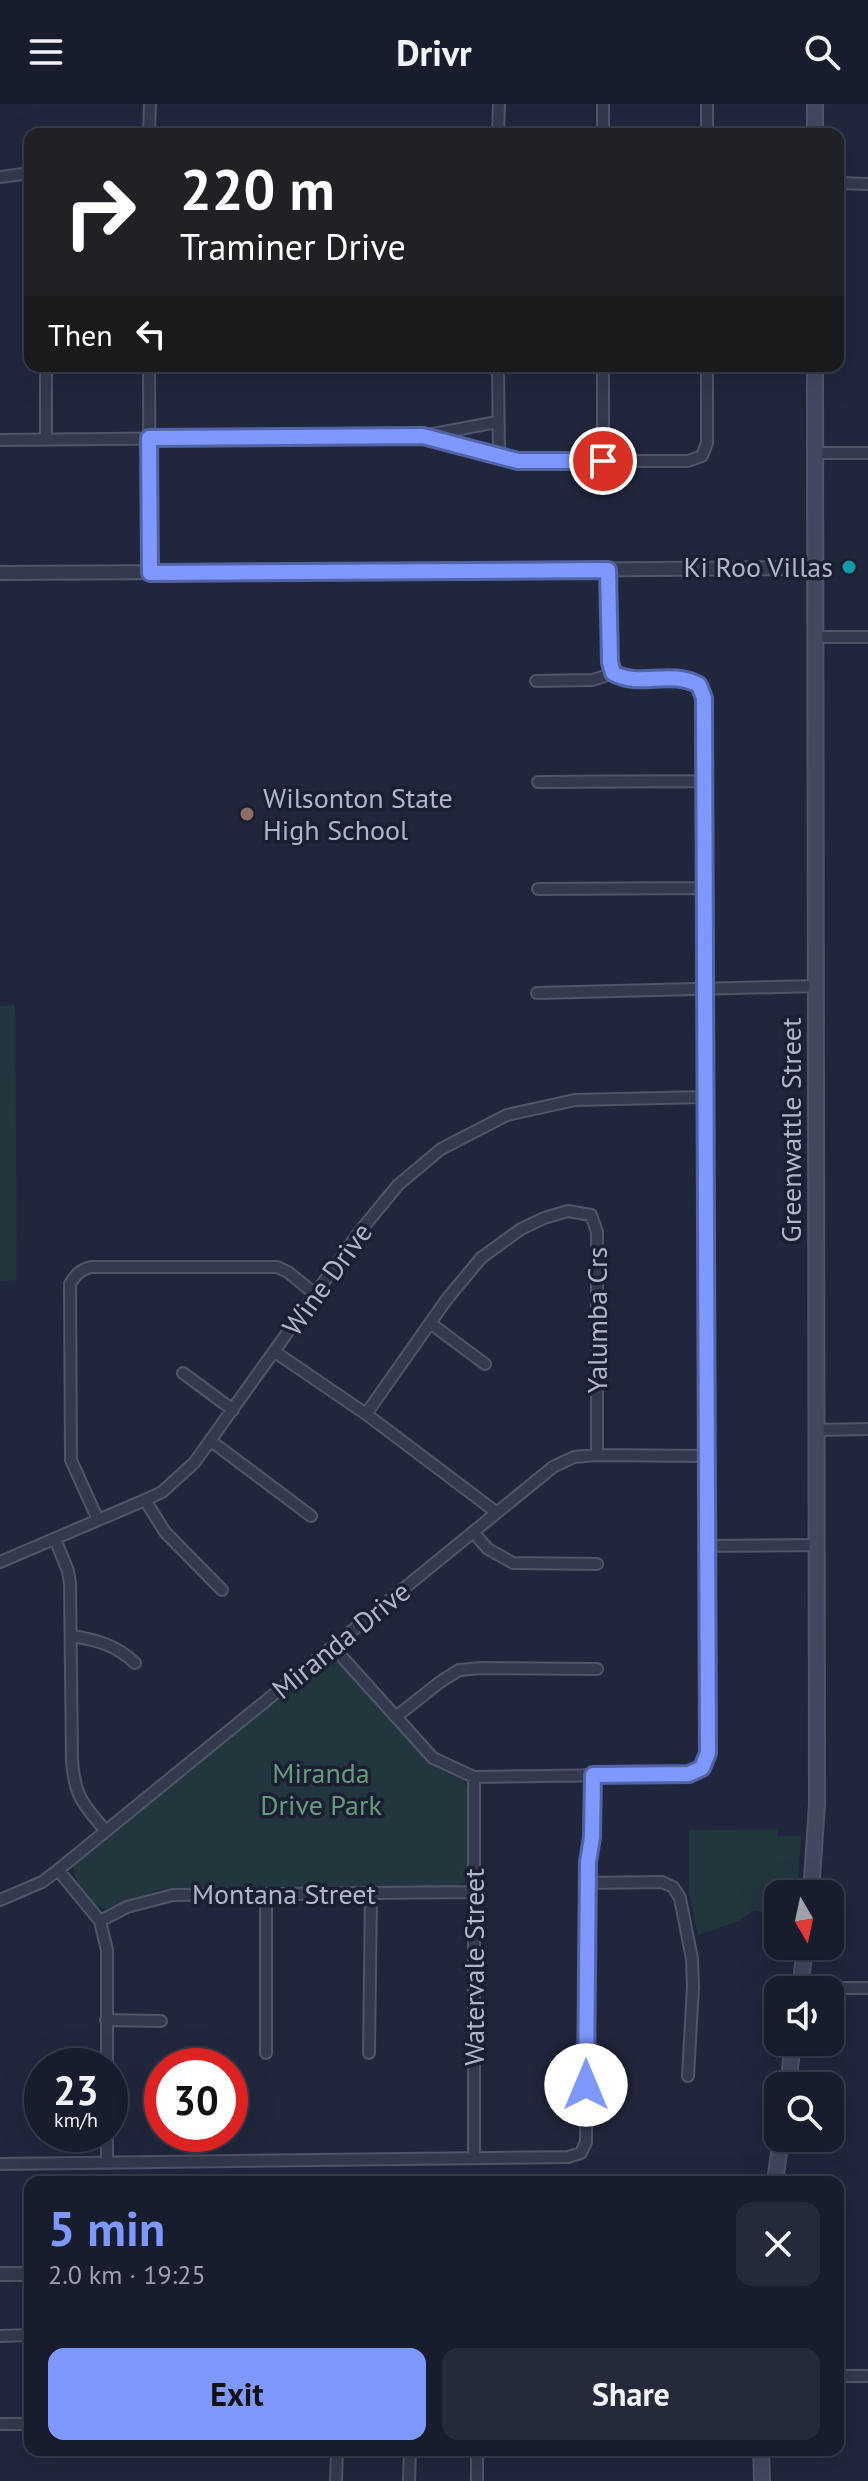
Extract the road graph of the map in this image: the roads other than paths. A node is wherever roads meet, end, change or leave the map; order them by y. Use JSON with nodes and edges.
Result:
{"nodes":[{"id":1,"x":150,"y":104,"type":"edge"},
{"id":2,"x":499,"y":104,"type":"edge"},
{"id":3,"x":603,"y":104,"type":"edge"},
{"id":4,"x":707,"y":104,"type":"edge"},
{"id":5,"x":815,"y":104,"type":"edge"},
{"id":6,"x":149,"y":128,"type":"edge"},
{"id":7,"x":498,"y":128,"type":"edge"},
{"id":8,"x":603,"y":128,"type":"edge"},
{"id":9,"x":707,"y":128,"type":"edge"},
{"id":10,"x":815,"y":128,"type":"edge"},
{"id":11,"x":24,"y":174,"type":"edge"},
{"id":12,"x":0,"y":177,"type":"edge"},
{"id":13,"x":844,"y":183,"type":"edge"},
{"id":14,"x":868,"y":184,"type":"edge"},
{"id":15,"x":46,"y":372,"type":"edge"},
{"id":16,"x":149,"y":372,"type":"edge"},
{"id":17,"x":498,"y":372,"type":"edge"},
{"id":18,"x":603,"y":372,"type":"edge"},
{"id":19,"x":707,"y":372,"type":"edge"},
{"id":20,"x":815,"y":372,"type":"edge"},
{"id":21,"x":497,"y":422,"type":"junction"},
{"id":22,"x":423,"y":436,"type":"junction"},
{"id":23,"x":149,"y":438,"type":"junction"},
{"id":24,"x":0,"y":440,"type":"edge"},
{"id":25,"x":46,"y":440,"type":"junction"},
{"id":26,"x":816,"y":453,"type":"junction"},
{"id":27,"x":868,"y":453,"type":"edge"},
{"id":28,"x":499,"y":457,"type":"junction"},
{"id":29,"x":603,"y":461,"type":"junction"},
{"id":30,"x":815,"y":568,"type":"junction"},
{"id":31,"x":608,"y":570,"type":"junction"},
{"id":32,"x":0,"y":573,"type":"edge"},
{"id":33,"x":150,"y":573,"type":"junction"},
{"id":34,"x":816,"y":637,"type":"junction"},
{"id":35,"x":868,"y":637,"type":"edge"},
{"id":36,"x":613,"y":673,"type":"junction"},
{"id":37,"x":536,"y":681,"type":"dead end"},
{"id":38,"x":703,"y":781,"type":"junction"},
{"id":39,"x":538,"y":782,"type":"dead end"},
{"id":40,"x":704,"y":888,"type":"junction"},
{"id":41,"x":538,"y":889,"type":"dead end"},
{"id":42,"x":817,"y":986,"type":"junction"},
{"id":43,"x":705,"y":989,"type":"junction"},
{"id":44,"x":537,"y":993,"type":"dead end"},
{"id":45,"x":704,"y":1097,"type":"junction"},
{"id":46,"x":315,"y":1294,"type":"junction"},
{"id":47,"x":430,"y":1323,"type":"junction"},
{"id":48,"x":275,"y":1352,"type":"junction"},
{"id":49,"x":485,"y":1364,"type":"dead end"},
{"id":50,"x":183,"y":1373,"type":"dead end"},
{"id":51,"x":233,"y":1410,"type":"junction"},
{"id":52,"x":366,"y":1414,"type":"junction"},
{"id":53,"x":868,"y":1429,"type":"edge"},
{"id":54,"x":817,"y":1430,"type":"junction"},
{"id":55,"x":211,"y":1441,"type":"junction"},
{"id":56,"x":597,"y":1455,"type":"junction"},
{"id":57,"x":707,"y":1456,"type":"junction"},
{"id":58,"x":145,"y":1500,"type":"junction"},
{"id":59,"x":496,"y":1512,"type":"junction"},
{"id":60,"x":311,"y":1516,"type":"dead end"},
{"id":61,"x":98,"y":1520,"type":"junction"},
{"id":62,"x":473,"y":1532,"type":"junction"},
{"id":63,"x":55,"y":1539,"type":"junction"},
{"id":64,"x":817,"y":1545,"type":"junction"},
{"id":65,"x":708,"y":1546,"type":"junction"},
{"id":66,"x":0,"y":1562,"type":"edge"},
{"id":67,"x":597,"y":1564,"type":"dead end"},
{"id":68,"x":222,"y":1590,"type":"dead end"},
{"id":69,"x":72,"y":1636,"type":"junction"},
{"id":70,"x":333,"y":1647,"type":"junction"},
{"id":71,"x":135,"y":1663,"type":"dead end"},
{"id":72,"x":597,"y":1669,"type":"dead end"},
{"id":73,"x":397,"y":1716,"type":"junction"},
{"id":74,"x":593,"y":1775,"type":"junction"},
{"id":75,"x":474,"y":1777,"type":"junction"},
{"id":76,"x":105,"y":1830,"type":"junction"},
{"id":77,"x":58,"y":1870,"type":"junction"},
{"id":78,"x":812,"y":1880,"type":"edge"},
{"id":79,"x":588,"y":1883,"type":"junction"},
{"id":80,"x":473,"y":1892,"type":"junction"},
{"id":81,"x":266,"y":1894,"type":"junction"},
{"id":82,"x":371,"y":1894,"type":"junction"},
{"id":83,"x":0,"y":1900,"type":"edge"},
{"id":84,"x":100,"y":1921,"type":"junction"},
{"id":85,"x":844,"y":1988,"type":"edge"},
{"id":86,"x":868,"y":1988,"type":"edge"},
{"id":87,"x":106,"y":2020,"type":"junction"},
{"id":88,"x":161,"y":2021,"type":"dead end"},
{"id":89,"x":107,"y":2048,"type":"edge"},
{"id":90,"x":266,"y":2053,"type":"dead end"},
{"id":91,"x":369,"y":2053,"type":"dead end"},
{"id":92,"x":688,"y":2076,"type":"dead end"},
{"id":93,"x":107,"y":2152,"type":"edge"},
{"id":94,"x":779,"y":2152,"type":"edge"},
{"id":95,"x":474,"y":2157,"type":"junction"},
{"id":96,"x":107,"y":2163,"type":"junction"},
{"id":97,"x":0,"y":2164,"type":"edge"},
{"id":98,"x":776,"y":2176,"type":"edge"},
{"id":99,"x":0,"y":2274,"type":"edge"},
{"id":100,"x":24,"y":2274,"type":"edge"},
{"id":101,"x":24,"y":2335,"type":"edge"},
{"id":102,"x":0,"y":2336,"type":"edge"},
{"id":103,"x":844,"y":2376,"type":"edge"},
{"id":104,"x":868,"y":2376,"type":"edge"},
{"id":105,"x":0,"y":2424,"type":"edge"},
{"id":106,"x":24,"y":2424,"type":"edge"},
{"id":107,"x":337,"y":2456,"type":"edge"},
{"id":108,"x":410,"y":2456,"type":"edge"},
{"id":109,"x":477,"y":2456,"type":"edge"},
{"id":110,"x":761,"y":2456,"type":"edge"},
{"id":111,"x":336,"y":2481,"type":"edge"},
{"id":112,"x":409,"y":2481,"type":"edge"},
{"id":113,"x":477,"y":2481,"type":"edge"},
{"id":114,"x":762,"y":2481,"type":"edge"}],
"edges":[{"from":1,"to":6,"type":"street"},
{"from":2,"to":7,"type":"street"},
{"from":3,"to":8,"type":"street"},
{"from":4,"to":9,"type":"street"},
{"from":5,"to":10,"type":"main road"},
{"from":11,"to":12,"type":"street"},
{"from":13,"to":14,"type":"street"},
{"from":15,"to":25,"type":"street"},
{"from":16,"to":23,"type":"street"},
{"from":17,"to":21,"type":"street"},
{"from":18,"to":29,"type":"street"},
{"from":19,"to":29,"type":"street"},
{"from":20,"to":26,"type":"main road","name":"Greenwattle Street"},
{"from":21,"to":22,"type":"street"},
{"from":21,"to":28,"type":"street"},
{"from":22,"to":23,"type":"street"},
{"from":22,"to":28,"type":"street"},
{"from":23,"to":25,"type":"street"},
{"from":23,"to":33,"type":"street"},
{"from":24,"to":25,"type":"street"},
{"from":26,"to":27,"type":"street"},
{"from":26,"to":30,"type":"main road","name":"Greenwattle Street"},
{"from":28,"to":29,"type":"street"},
{"from":30,"to":31,"type":"street"},
{"from":30,"to":34,"type":"main road","name":"Greenwattle Street"},
{"from":31,"to":33,"type":"street"},
{"from":31,"to":36,"type":"street"},
{"from":32,"to":33,"type":"street"},
{"from":34,"to":35,"type":"street"},
{"from":34,"to":42,"type":"main road","name":"Greenwattle Street"},
{"from":36,"to":37,"type":"street"},
{"from":36,"to":38,"type":"street"},
{"from":38,"to":39,"type":"street"},
{"from":38,"to":40,"type":"street"},
{"from":40,"to":41,"type":"street"},
{"from":40,"to":43,"type":"street"},
{"from":42,"to":43,"type":"street"},
{"from":42,"to":54,"type":"main road","name":"Greenwattle Street"},
{"from":43,"to":44,"type":"street"},
{"from":43,"to":45,"type":"street"},
{"from":45,"to":46,"type":"street","name":"Wine Drive"},
{"from":45,"to":57,"type":"street"},
{"from":46,"to":48,"type":"street","name":"Wine Drive"},
{"from":46,"to":61,"type":"street"},
{"from":47,"to":49,"type":"street"},
{"from":47,"to":52,"type":"street","name":"Yalumba Crs"},
{"from":47,"to":56,"type":"street","name":"Yalumba Crs"},
{"from":48,"to":51,"type":"street","name":"Wine Drive"},
{"from":48,"to":52,"type":"street"},
{"from":50,"to":51,"type":"street"},
{"from":51,"to":55,"type":"street","name":"Wine Drive"},
{"from":52,"to":59,"type":"street"},
{"from":53,"to":54,"type":"street"},
{"from":54,"to":64,"type":"main road","name":"Greenwattle Street"},
{"from":55,"to":58,"type":"street","name":"Wine Drive"},
{"from":55,"to":60,"type":"street"},
{"from":56,"to":57,"type":"street","name":"Miranda Drive"},
{"from":56,"to":59,"type":"street","name":"Miranda Drive"},
{"from":57,"to":65,"type":"street"},
{"from":58,"to":61,"type":"street","name":"Wine Drive"},
{"from":58,"to":68,"type":"street"},
{"from":59,"to":62,"type":"street","name":"Miranda Drive"},
{"from":61,"to":63,"type":"street","name":"Wine Drive"},
{"from":62,"to":67,"type":"street"},
{"from":62,"to":70,"type":"street","name":"Miranda Drive"},
{"from":63,"to":66,"type":"street","name":"Wine Drive"},
{"from":63,"to":69,"type":"street"},
{"from":64,"to":65,"type":"street"},
{"from":64,"to":78,"type":"main road","name":"Greenwattle Street"},
{"from":65,"to":74,"type":"street"},
{"from":69,"to":71,"type":"street"},
{"from":69,"to":76,"type":"street"},
{"from":70,"to":73,"type":"street"},
{"from":70,"to":76,"type":"street","name":"Miranda Drive"},
{"from":72,"to":73,"type":"street"},
{"from":73,"to":75,"type":"street"},
{"from":74,"to":75,"type":"street"},
{"from":74,"to":79,"type":"street"},
{"from":75,"to":80,"type":"street","name":"Watervale Street"},
{"from":76,"to":77,"type":"street","name":"Miranda Drive"},
{"from":77,"to":83,"type":"street","name":"Miranda Drive"},
{"from":77,"to":84,"type":"street"},
{"from":79,"to":92,"type":"street"},
{"from":79,"to":95,"type":"street"},
{"from":80,"to":82,"type":"street","name":"Montana Street"},
{"from":80,"to":95,"type":"street","name":"Watervale Street"},
{"from":81,"to":82,"type":"street","name":"Montana Street"},
{"from":81,"to":84,"type":"street","name":"Montana Street"},
{"from":81,"to":90,"type":"street"},
{"from":82,"to":91,"type":"street"},
{"from":84,"to":87,"type":"street"},
{"from":85,"to":86,"type":"street"},
{"from":87,"to":88,"type":"street"},
{"from":87,"to":89,"type":"street"},
{"from":93,"to":96,"type":"street"},
{"from":94,"to":98,"type":"main road"},
{"from":95,"to":96,"type":"street"},
{"from":96,"to":97,"type":"street"},
{"from":99,"to":100,"type":"street"},
{"from":101,"to":102,"type":"street"},
{"from":103,"to":104,"type":"street"},
{"from":105,"to":106,"type":"street"},
{"from":107,"to":111,"type":"street"},
{"from":108,"to":112,"type":"street"},
{"from":109,"to":113,"type":"street"},
{"from":110,"to":114,"type":"main road"}]}
